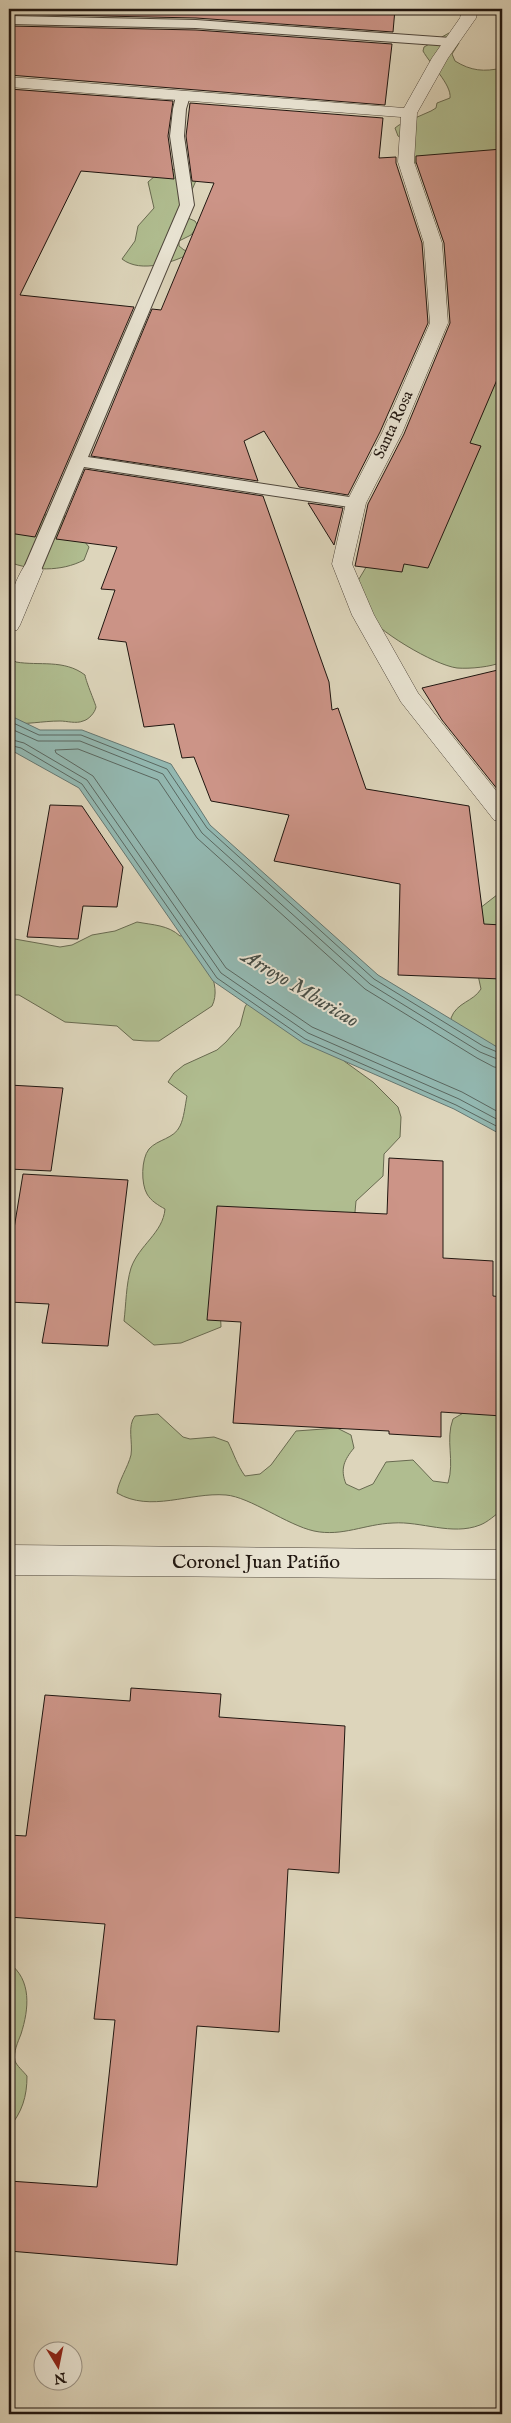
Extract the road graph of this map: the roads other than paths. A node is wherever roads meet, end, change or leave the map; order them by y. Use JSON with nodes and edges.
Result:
{"nodes":[{"id":1,"x":470,"y":9,"type":"edge"},
{"id":2,"x":9,"y":20,"type":"edge"},
{"id":3,"x":451,"y":42,"type":"junction"},
{"id":4,"x":9,"y":82,"type":"edge"},
{"id":5,"x":183,"y":96,"type":"junction"},
{"id":6,"x":409,"y":113,"type":"junction"},
{"id":7,"x":80,"y":462,"type":"junction"},
{"id":8,"x":356,"y":503,"type":"junction"},
{"id":9,"x":32,"y":570,"type":"joint"},
{"id":10,"x":9,"y":625,"type":"edge"},
{"id":11,"x":502,"y":814,"type":"edge"},
{"id":12,"x":9,"y":1560,"type":"edge"},
{"id":13,"x":502,"y":1564,"type":"edge"}],
"edges":[{"from":1,"to":3,"type":"street","name":"Santa Rosa"},
{"from":2,"to":3,"type":"lane"},
{"from":3,"to":6,"type":"street","name":"Santa Rosa"},
{"from":4,"to":5,"type":"street"},
{"from":5,"to":6,"type":"street"},
{"from":5,"to":7,"type":"lane"},
{"from":6,"to":8,"type":"street","name":"Santa Rosa"},
{"from":7,"to":8,"type":"lane"},
{"from":7,"to":9,"type":"lane"},
{"from":8,"to":11,"type":"street","name":"Santa Rosa"},
{"from":9,"to":10,"type":"street"},
{"from":12,"to":13,"type":"street","name":"Coronel Juan Patiño"}]}
